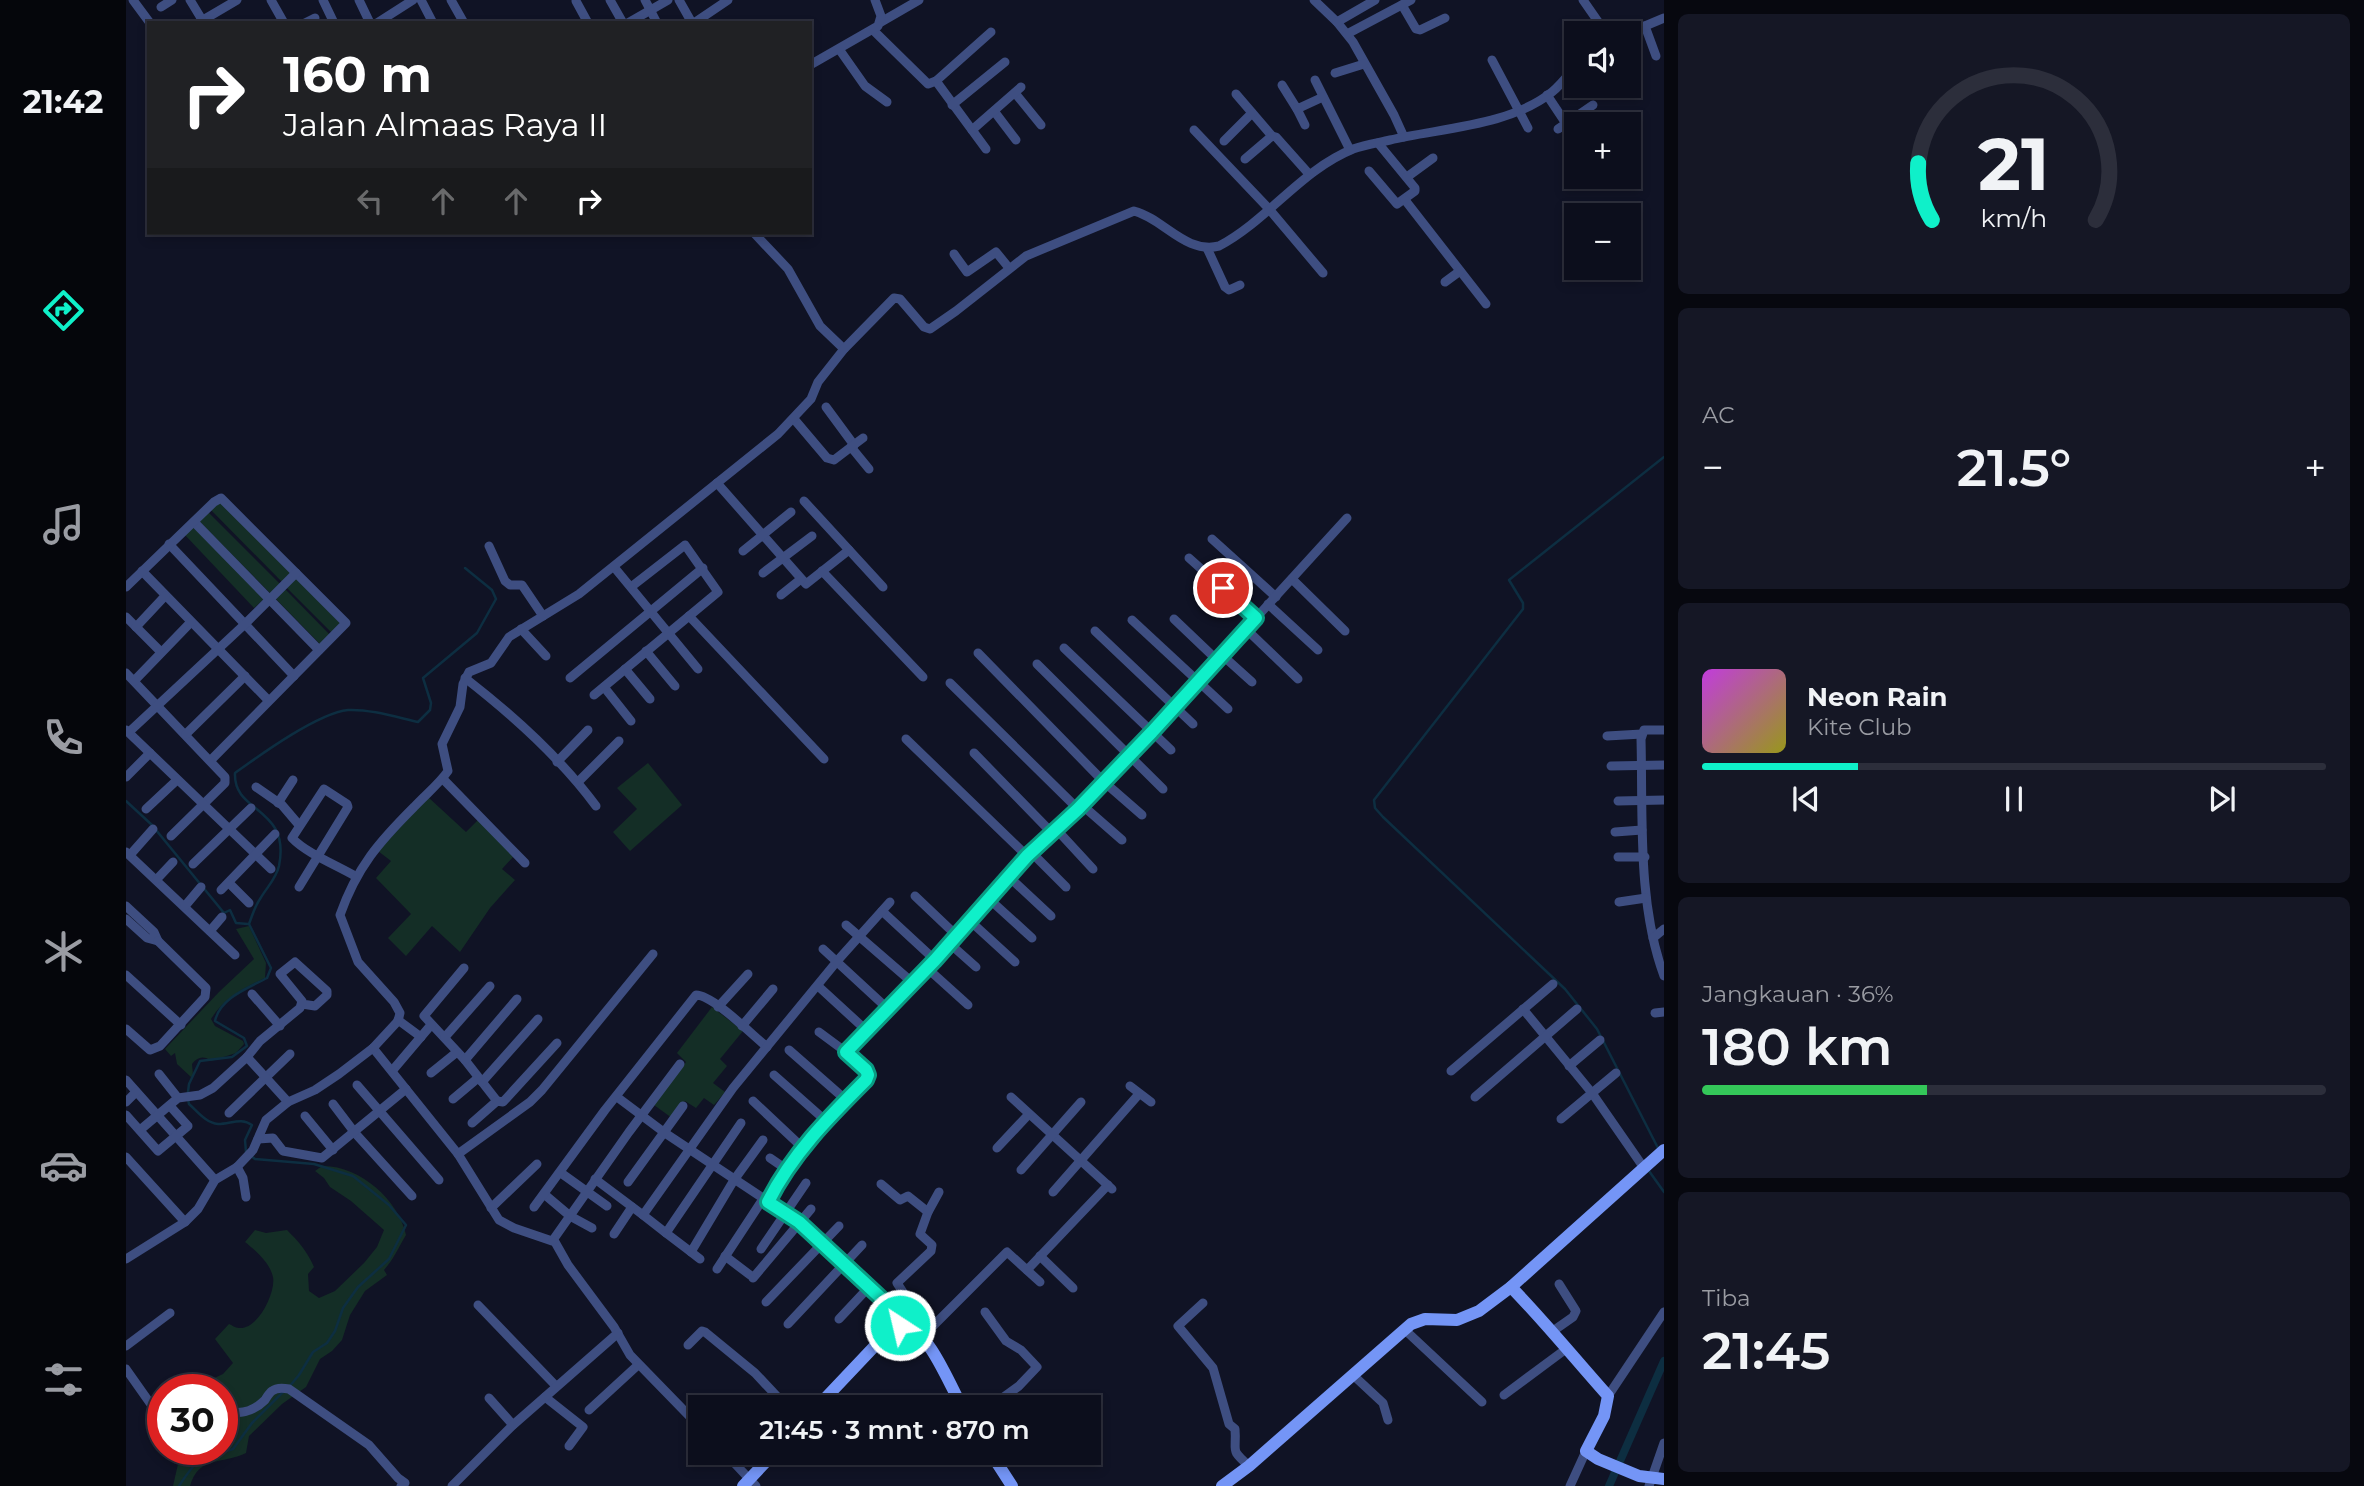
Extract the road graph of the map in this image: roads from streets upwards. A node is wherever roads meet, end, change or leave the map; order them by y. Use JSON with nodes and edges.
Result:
{"nodes":[{"id":1,"x":133,"y":0,"type":"edge"},
{"id":2,"x":172,"y":0,"type":"edge"},
{"id":3,"x":190,"y":0,"type":"edge"},
{"id":4,"x":237,"y":0,"type":"edge"},
{"id":5,"x":271,"y":0,"type":"edge"},
{"id":6,"x":323,"y":0,"type":"edge"},
{"id":7,"x":359,"y":0,"type":"edge"},
{"id":8,"x":390,"y":0,"type":"edge"},
{"id":9,"x":413,"y":0,"type":"edge"},
{"id":10,"x":421,"y":0,"type":"edge"},
{"id":11,"x":451,"y":0,"type":"edge"},
{"id":12,"x":610,"y":0,"type":"edge"},
{"id":13,"x":645,"y":0,"type":"edge"},
{"id":14,"x":668,"y":0,"type":"edge"},
{"id":15,"x":679,"y":0,"type":"edge"},
{"id":16,"x":728,"y":0,"type":"edge"},
{"id":17,"x":875,"y":0,"type":"edge"},
{"id":18,"x":919,"y":0,"type":"edge"},
{"id":19,"x":1314,"y":0,"type":"edge"},
{"id":20,"x":1375,"y":0,"type":"edge"},
{"id":21,"x":1583,"y":0,"type":"edge"},
{"id":22,"x":576,"y":1,"type":"edge"},
{"id":23,"x":1407,"y":2,"type":"edge"},
{"id":24,"x":716,"y":3,"type":"edge"},
{"id":25,"x":161,"y":7,"type":"dead end"},
{"id":26,"x":651,"y":10,"type":"junction"},
{"id":27,"x":395,"y":12,"type":"junction"},
{"id":28,"x":315,"y":18,"type":"dead end"},
{"id":29,"x":1445,"y":18,"type":"dead end"},
{"id":30,"x":1664,"y":18,"type":"edge"},
{"id":31,"x":149,"y":21,"type":"edge"},
{"id":32,"x":201,"y":21,"type":"edge"},
{"id":33,"x":204,"y":21,"type":"edge"},
{"id":34,"x":283,"y":21,"type":"edge"},
{"id":35,"x":309,"y":21,"type":"edge"},
{"id":36,"x":333,"y":21,"type":"edge"},
{"id":37,"x":369,"y":21,"type":"edge"},
{"id":38,"x":380,"y":21,"type":"edge"},
{"id":39,"x":432,"y":21,"type":"edge"},
{"id":40,"x":463,"y":21,"type":"edge"},
{"id":41,"x":585,"y":21,"type":"edge"},
{"id":42,"x":625,"y":21,"type":"edge"},
{"id":43,"x":630,"y":21,"type":"edge"},
{"id":44,"x":656,"y":21,"type":"edge"},
{"id":45,"x":692,"y":21,"type":"edge"},
{"id":46,"x":695,"y":21,"type":"edge"},
{"id":47,"x":1598,"y":21,"type":"edge"},
{"id":48,"x":881,"y":22,"type":"junction"},
{"id":49,"x":1337,"y":22,"type":"junction"},
{"id":50,"x":1644,"y":26,"type":"junction"},
{"id":51,"x":1641,"y":27,"type":"edge"},
{"id":52,"x":873,"y":30,"type":"junction"},
{"id":53,"x":991,"y":32,"type":"dead end"},
{"id":54,"x":1347,"y":34,"type":"junction"},
{"id":55,"x":839,"y":49,"type":"junction"},
{"id":56,"x":1656,"y":56,"type":"dead end"},
{"id":57,"x":1361,"y":59,"type":"junction"},
{"id":58,"x":1492,"y":60,"type":"dead end"},
{"id":59,"x":1005,"y":62,"type":"dead end"},
{"id":60,"x":812,"y":64,"type":"edge"},
{"id":61,"x":1335,"y":73,"type":"dead end"},
{"id":62,"x":1315,"y":80,"type":"dead end"},
{"id":63,"x":1564,"y":80,"type":"edge"},
{"id":64,"x":936,"y":81,"type":"junction"},
{"id":65,"x":1282,"y":85,"type":"dead end"},
{"id":66,"x":1236,"y":94,"type":"dead end"},
{"id":67,"x":1547,"y":95,"type":"junction"},
{"id":68,"x":1323,"y":97,"type":"junction"},
{"id":69,"x":887,"y":102,"type":"dead end"},
{"id":70,"x":952,"y":105,"type":"junction"},
{"id":71,"x":1593,"y":105,"type":"dead end"},
{"id":72,"x":1297,"y":109,"type":"junction"},
{"id":73,"x":1519,"y":109,"type":"junction"},
{"id":74,"x":994,"y":111,"type":"junction"},
{"id":75,"x":1581,"y":112,"type":"edge"},
{"id":76,"x":1252,"y":113,"type":"junction"},
{"id":77,"x":1564,"y":120,"type":"edge"},
{"id":78,"x":1564,"y":123,"type":"edge"},
{"id":79,"x":1041,"y":125,"type":"dead end"},
{"id":80,"x":1306,"y":125,"type":"dead end"},
{"id":81,"x":1528,"y":128,"type":"dead end"},
{"id":82,"x":1558,"y":129,"type":"dead end"},
{"id":83,"x":972,"y":130,"type":"junction"},
{"id":84,"x":1194,"y":130,"type":"dead end"},
{"id":85,"x":1272,"y":136,"type":"junction"},
{"id":86,"x":1404,"y":137,"type":"junction"},
{"id":87,"x":1016,"y":140,"type":"dead end"},
{"id":88,"x":1223,"y":141,"type":"dead end"},
{"id":89,"x":1378,"y":143,"type":"junction"},
{"id":90,"x":986,"y":149,"type":"dead end"},
{"id":91,"x":1350,"y":150,"type":"junction"},
{"id":92,"x":1245,"y":159,"type":"dead end"},
{"id":93,"x":1433,"y":159,"type":"dead end"},
{"id":94,"x":1369,"y":171,"type":"dead end"},
{"id":95,"x":1309,"y":174,"type":"junction"},
{"id":96,"x":1406,"y":177,"type":"junction"},
{"id":97,"x":1405,"y":200,"type":"junction"},
{"id":98,"x":1269,"y":209,"type":"junction"},
{"id":99,"x":756,"y":235,"type":"edge"},
{"id":100,"x":1207,"y":248,"type":"junction"},
{"id":101,"x":954,"y":254,"type":"dead end"},
{"id":102,"x":1009,"y":268,"type":"junction"},
{"id":103,"x":1460,"y":271,"type":"junction"},
{"id":104,"x":1323,"y":273,"type":"dead end"},
{"id":105,"x":1445,"y":282,"type":"dead end"},
{"id":106,"x":1240,"y":285,"type":"dead end"},
{"id":107,"x":1486,"y":304,"type":"dead end"},
{"id":108,"x":844,"y":349,"type":"junction"},
{"id":109,"x":825,"y":407,"type":"dead end"},
{"id":110,"x":794,"y":419,"type":"junction"},
{"id":111,"x":863,"y":438,"type":"dead end"},
{"id":112,"x":853,"y":446,"type":"junction"},
{"id":113,"x":869,"y":469,"type":"dead end"},
{"id":114,"x":717,"y":483,"type":"junction"},
{"id":115,"x":804,"y":501,"type":"dead end"},
{"id":116,"x":791,"y":512,"type":"dead end"},
{"id":117,"x":1347,"y":518,"type":"dead end"},
{"id":118,"x":194,"y":522,"type":"junction"},
{"id":119,"x":762,"y":534,"type":"junction"},
{"id":120,"x":811,"y":536,"type":"dead end"},
{"id":121,"x":1212,"y":539,"type":"dead end"},
{"id":122,"x":169,"y":544,"type":"junction"},
{"id":123,"x":489,"y":546,"type":"dead end"},
{"id":124,"x":849,"y":550,"type":"junction"},
{"id":125,"x":743,"y":551,"type":"dead end"},
{"id":126,"x":782,"y":558,"type":"junction"},
{"id":127,"x":1189,"y":558,"type":"dead end"},
{"id":128,"x":614,"y":567,"type":"junction"},
{"id":129,"x":703,"y":568,"type":"junction"},
{"id":130,"x":142,"y":571,"type":"junction"},
{"id":131,"x":822,"y":571,"type":"junction"},
{"id":132,"x":296,"y":573,"type":"junction"},
{"id":133,"x":763,"y":573,"type":"dead end"},
{"id":134,"x":801,"y":579,"type":"junction"},
{"id":135,"x":1292,"y":579,"type":"junction"},
{"id":136,"x":126,"y":587,"type":"edge"},
{"id":137,"x":631,"y":587,"type":"junction"},
{"id":138,"x":883,"y":587,"type":"dead end"},
{"id":139,"x":781,"y":595,"type":"dead end"},
{"id":140,"x":165,"y":596,"type":"junction"},
{"id":141,"x":1276,"y":597,"type":"junction"},
{"id":142,"x":270,"y":599,"type":"junction"},
{"id":143,"x":1268,"y":604,"type":"junction"},
{"id":144,"x":650,"y":610,"type":"junction"},
{"id":145,"x":543,"y":616,"type":"junction"},
{"id":146,"x":689,"y":616,"type":"junction"},
{"id":147,"x":126,"y":617,"type":"edge"},
{"id":148,"x":1256,"y":618,"type":"junction"},
{"id":149,"x":1132,"y":620,"type":"dead end"},
{"id":150,"x":1174,"y":620,"type":"dead end"},
{"id":151,"x":191,"y":622,"type":"junction"},
{"id":152,"x":245,"y":624,"type":"junction"},
{"id":153,"x":135,"y":626,"type":"junction"},
{"id":154,"x":522,"y":629,"type":"junction"},
{"id":155,"x":1246,"y":629,"type":"junction"},
{"id":156,"x":1095,"y":631,"type":"dead end"},
{"id":157,"x":1345,"y":631,"type":"dead end"},
{"id":158,"x":668,"y":633,"type":"junction"},
{"id":159,"x":1064,"y":649,"type":"dead end"},
{"id":160,"x":219,"y":650,"type":"junction"},
{"id":161,"x":319,"y":650,"type":"junction"},
{"id":162,"x":1318,"y":650,"type":"dead end"},
{"id":163,"x":646,"y":651,"type":"junction"},
{"id":164,"x":161,"y":652,"type":"junction"},
{"id":165,"x":978,"y":653,"type":"dead end"},
{"id":166,"x":546,"y":656,"type":"dead end"},
{"id":167,"x":1220,"y":657,"type":"junction"},
{"id":168,"x":1037,"y":664,"type":"dead end"},
{"id":169,"x":625,"y":669,"type":"junction"},
{"id":170,"x":698,"y":669,"type":"dead end"},
{"id":171,"x":126,"y":673,"type":"edge"},
{"id":172,"x":245,"y":676,"type":"junction"},
{"id":173,"x":294,"y":676,"type":"junction"},
{"id":174,"x":923,"y":677,"type":"dead end"},
{"id":175,"x":466,"y":678,"type":"junction"},
{"id":176,"x":570,"y":678,"type":"dead end"},
{"id":177,"x":1298,"y":679,"type":"dead end"},
{"id":178,"x":134,"y":681,"type":"junction"},
{"id":179,"x":1197,"y":682,"type":"junction"},
{"id":180,"x":1252,"y":682,"type":"dead end"},
{"id":181,"x":950,"y":683,"type":"dead end"},
{"id":182,"x":675,"y":685,"type":"dead end"},
{"id":183,"x":604,"y":687,"type":"junction"},
{"id":184,"x":594,"y":695,"type":"dead end"},
{"id":185,"x":650,"y":699,"type":"dead end"},
{"id":186,"x":268,"y":700,"type":"junction"},
{"id":187,"x":158,"y":706,"type":"junction"},
{"id":188,"x":1175,"y":707,"type":"junction"},
{"id":189,"x":1228,"y":709,"type":"dead end"},
{"id":190,"x":631,"y":721,"type":"dead end"},
{"id":191,"x":1193,"y":724,"type":"dead end"},
{"id":192,"x":588,"y":730,"type":"dead end"},
{"id":193,"x":1664,"y":730,"type":"edge"},
{"id":194,"x":127,"y":731,"type":"edge"},
{"id":195,"x":1152,"y":732,"type":"junction"},
{"id":196,"x":186,"y":734,"type":"junction"},
{"id":197,"x":1642,"y":734,"type":"junction"},
{"id":198,"x":1607,"y":736,"type":"dead end"},
{"id":199,"x":906,"y":739,"type":"dead end"},
{"id":200,"x":619,"y":741,"type":"dead end"},
{"id":201,"x":1171,"y":750,"type":"dead end"},
{"id":202,"x":150,"y":753,"type":"junction"},
{"id":203,"x":974,"y":753,"type":"dead end"},
{"id":204,"x":1128,"y":757,"type":"junction"},
{"id":205,"x":824,"y":759,"type":"dead end"},
{"id":206,"x":211,"y":760,"type":"junction"},
{"id":207,"x":557,"y":762,"type":"junction"},
{"id":208,"x":1664,"y":765,"type":"edge"},
{"id":209,"x":1611,"y":766,"type":"dead end"},
{"id":210,"x":1643,"y":766,"type":"junction"},
{"id":211,"x":126,"y":777,"type":"edge"},
{"id":212,"x":443,"y":779,"type":"junction"},
{"id":213,"x":177,"y":780,"type":"junction"},
{"id":214,"x":293,"y":780,"type":"dead end"},
{"id":215,"x":1103,"y":781,"type":"junction"},
{"id":216,"x":578,"y":782,"type":"junction"},
{"id":217,"x":256,"y":787,"type":"dead end"},
{"id":218,"x":1163,"y":789,"type":"dead end"},
{"id":219,"x":1643,"y":800,"type":"junction"},
{"id":220,"x":1664,"y":800,"type":"edge"},
{"id":221,"x":1618,"y":801,"type":"dead end"},
{"id":222,"x":278,"y":803,"type":"junction"},
{"id":223,"x":202,"y":805,"type":"junction"},
{"id":224,"x":596,"y":806,"type":"dead end"},
{"id":225,"x":1080,"y":807,"type":"junction"},
{"id":226,"x":146,"y":808,"type":"dead end"},
{"id":227,"x":251,"y":808,"type":"dead end"},
{"id":228,"x":1142,"y":815,"type":"dead end"},
{"id":229,"x":299,"y":825,"type":"junction"},
{"id":230,"x":153,"y":829,"type":"dead end"},
{"id":231,"x":229,"y":830,"type":"junction"},
{"id":232,"x":1642,"y":830,"type":"junction"},
{"id":233,"x":1055,"y":832,"type":"junction"},
{"id":234,"x":1615,"y":832,"type":"dead end"},
{"id":235,"x":275,"y":834,"type":"dead end"},
{"id":236,"x":170,"y":836,"type":"dead end"},
{"id":237,"x":1122,"y":840,"type":"dead end"},
{"id":238,"x":128,"y":853,"type":"edge"},
{"id":239,"x":254,"y":854,"type":"junction"},
{"id":240,"x":1029,"y":854,"type":"junction"},
{"id":241,"x":318,"y":855,"type":"junction"},
{"id":242,"x":1618,"y":857,"type":"dead end"},
{"id":243,"x":1645,"y":857,"type":"junction"},
{"id":244,"x":173,"y":862,"type":"dead end"},
{"id":245,"x":525,"y":863,"type":"dead end"},
{"id":246,"x":193,"y":864,"type":"dead end"},
{"id":247,"x":1093,"y":869,"type":"dead end"},
{"id":248,"x":271,"y":870,"type":"dead end"},
{"id":249,"x":355,"y":876,"type":"junction"},
{"id":250,"x":1008,"y":876,"type":"junction"},
{"id":251,"x":157,"y":879,"type":"junction"},
{"id":252,"x":229,"y":883,"type":"junction"},
{"id":253,"x":201,"y":887,"type":"dead end"},
{"id":254,"x":299,"y":887,"type":"dead end"},
{"id":255,"x":1066,"y":887,"type":"dead end"},
{"id":256,"x":221,"y":890,"type":"dead end"},
{"id":257,"x":915,"y":896,"type":"dead end"},
{"id":258,"x":988,"y":898,"type":"junction"},
{"id":259,"x":1647,"y":898,"type":"junction"},
{"id":260,"x":890,"y":902,"type":"dead end"},
{"id":261,"x":1619,"y":902,"type":"dead end"},
{"id":262,"x":249,"y":903,"type":"dead end"},
{"id":263,"x":126,"y":906,"type":"edge"},
{"id":264,"x":184,"y":906,"type":"junction"},
{"id":265,"x":882,"y":911,"type":"junction"},
{"id":266,"x":1051,"y":916,"type":"dead end"},
{"id":267,"x":222,"y":917,"type":"dead end"},
{"id":268,"x":126,"y":919,"type":"edge"},
{"id":269,"x":969,"y":920,"type":"junction"},
{"id":270,"x":846,"y":925,"type":"dead end"},
{"id":271,"x":1664,"y":929,"type":"edge"},
{"id":272,"x":210,"y":931,"type":"junction"},
{"id":273,"x":956,"y":935,"type":"junction"},
{"id":274,"x":859,"y":937,"type":"junction"},
{"id":275,"x":1032,"y":938,"type":"dead end"},
{"id":276,"x":1653,"y":938,"type":"junction"},
{"id":277,"x":158,"y":941,"type":"junction"},
{"id":278,"x":949,"y":943,"type":"junction"},
{"id":279,"x":823,"y":949,"type":"dead end"},
{"id":280,"x":653,"y":954,"type":"dead end"},
{"id":281,"x":235,"y":955,"type":"dead end"},
{"id":282,"x":838,"y":960,"type":"junction"},
{"id":283,"x":935,"y":960,"type":"junction"},
{"id":284,"x":1015,"y":962,"type":"dead end"},
{"id":285,"x":976,"y":967,"type":"dead end"},
{"id":286,"x":464,"y":968,"type":"dead end"},
{"id":287,"x":927,"y":968,"type":"junction"},
{"id":288,"x":748,"y":974,"type":"dead end"},
{"id":289,"x":126,"y":975,"type":"edge"},
{"id":290,"x":1664,"y":976,"type":"edge"},
{"id":291,"x":913,"y":983,"type":"junction"},
{"id":292,"x":1553,"y":984,"type":"dead end"},
{"id":293,"x":490,"y":986,"type":"dead end"},
{"id":294,"x":818,"y":986,"type":"junction"},
{"id":295,"x":772,"y":989,"type":"dead end"},
{"id":296,"x":252,"y":994,"type":"dead end"},
{"id":297,"x":517,"y":999,"type":"dead end"},
{"id":298,"x":302,"y":1004,"type":"junction"},
{"id":299,"x":968,"y":1005,"type":"dead end"},
{"id":300,"x":718,"y":1007,"type":"junction"},
{"id":301,"x":888,"y":1009,"type":"junction"},
{"id":302,"x":1523,"y":1009,"type":"junction"},
{"id":303,"x":1577,"y":1009,"type":"dead end"},
{"id":304,"x":538,"y":1019,"type":"dead end"},
{"id":305,"x":398,"y":1020,"type":"junction"},
{"id":306,"x":181,"y":1025,"type":"junction"},
{"id":307,"x":431,"y":1025,"type":"junction"},
{"id":308,"x":280,"y":1026,"type":"junction"},
{"id":309,"x":742,"y":1026,"type":"junction"},
{"id":310,"x":126,"y":1028,"type":"edge"},
{"id":311,"x":867,"y":1031,"type":"junction"},
{"id":312,"x":819,"y":1032,"type":"dead end"},
{"id":313,"x":421,"y":1037,"type":"junction"},
{"id":314,"x":445,"y":1037,"type":"junction"},
{"id":315,"x":1545,"y":1037,"type":"junction"},
{"id":316,"x":1600,"y":1040,"type":"dead end"},
{"id":317,"x":557,"y":1044,"type":"dead end"},
{"id":318,"x":767,"y":1047,"type":"junction"},
{"id":319,"x":373,"y":1048,"type":"junction"},
{"id":320,"x":789,"y":1050,"type":"dead end"},
{"id":321,"x":457,"y":1052,"type":"junction"},
{"id":322,"x":846,"y":1052,"type":"junction"},
{"id":323,"x":290,"y":1054,"type":"dead end"},
{"id":324,"x":247,"y":1057,"type":"junction"},
{"id":325,"x":465,"y":1060,"type":"junction"},
{"id":326,"x":680,"y":1064,"type":"dead end"},
{"id":327,"x":1569,"y":1066,"type":"junction"},
{"id":328,"x":1451,"y":1071,"type":"dead end"},
{"id":329,"x":392,"y":1072,"type":"junction"},
{"id":330,"x":431,"y":1073,"type":"dead end"},
{"id":331,"x":1616,"y":1073,"type":"dead end"},
{"id":332,"x":159,"y":1074,"type":"dead end"},
{"id":333,"x":774,"y":1075,"type":"dead end"},
{"id":334,"x":264,"y":1077,"type":"junction"},
{"id":335,"x":126,"y":1080,"type":"edge"},
{"id":336,"x":480,"y":1080,"type":"junction"},
{"id":337,"x":357,"y":1085,"type":"dead end"},
{"id":338,"x":1130,"y":1086,"type":"dead end"},
{"id":339,"x":406,"y":1089,"type":"junction"},
{"id":340,"x":136,"y":1092,"type":"junction"},
{"id":341,"x":1592,"y":1093,"type":"junction"},
{"id":342,"x":1139,"y":1094,"type":"junction"},
{"id":343,"x":180,"y":1097,"type":"junction"},
{"id":344,"x":617,"y":1097,"type":"junction"},
{"id":345,"x":1011,"y":1097,"type":"dead end"},
{"id":346,"x":1475,"y":1097,"type":"dead end"},
{"id":347,"x":453,"y":1099,"type":"dead end"},
{"id":348,"x":846,"y":1100,"type":"junction"},
{"id":349,"x":498,"y":1101,"type":"junction"},
{"id":350,"x":753,"y":1101,"type":"dead end"},
{"id":351,"x":126,"y":1102,"type":"edge"},
{"id":352,"x":288,"y":1102,"type":"junction"},
{"id":353,"x":1081,"y":1102,"type":"dead end"},
{"id":354,"x":1151,"y":1102,"type":"dead end"},
{"id":355,"x":333,"y":1104,"type":"dead end"},
{"id":356,"x":170,"y":1105,"type":"junction"},
{"id":357,"x":683,"y":1107,"type":"dead end"},
{"id":358,"x":380,"y":1111,"type":"junction"},
{"id":359,"x":229,"y":1113,"type":"dead end"},
{"id":360,"x":1029,"y":1114,"type":"junction"},
{"id":361,"x":126,"y":1115,"type":"edge"},
{"id":362,"x":157,"y":1116,"type":"junction"},
{"id":363,"x":305,"y":1116,"type":"dead end"},
{"id":364,"x":641,"y":1116,"type":"junction"},
{"id":365,"x":1561,"y":1119,"type":"dead end"},
{"id":366,"x":826,"y":1121,"type":"junction"},
{"id":367,"x":472,"y":1123,"type":"dead end"},
{"id":368,"x":741,"y":1123,"type":"dead end"},
{"id":369,"x":140,"y":1130,"type":"junction"},
{"id":370,"x":355,"y":1133,"type":"junction"},
{"id":371,"x":665,"y":1133,"type":"junction"},
{"id":372,"x":1053,"y":1135,"type":"junction"},
{"id":373,"x":175,"y":1138,"type":"junction"},
{"id":374,"x":258,"y":1139,"type":"junction"},
{"id":375,"x":763,"y":1140,"type":"dead end"},
{"id":376,"x":803,"y":1148,"type":"junction"},
{"id":377,"x":998,"y":1148,"type":"dead end"},
{"id":378,"x":689,"y":1149,"type":"junction"},
{"id":379,"x":333,"y":1150,"type":"junction"},
{"id":380,"x":1664,"y":1150,"type":"edge"},
{"id":381,"x":458,"y":1154,"type":"junction"},
{"id":382,"x":126,"y":1157,"type":"edge"},
{"id":383,"x":770,"y":1158,"type":"dead end"},
{"id":384,"x":1080,"y":1159,"type":"junction"},
{"id":385,"x":537,"y":1164,"type":"dead end"},
{"id":386,"x":712,"y":1165,"type":"junction"},
{"id":387,"x":237,"y":1167,"type":"junction"},
{"id":388,"x":1644,"y":1168,"type":"junction"},
{"id":389,"x":786,"y":1170,"type":"junction"},
{"id":390,"x":1021,"y":1170,"type":"dead end"},
{"id":391,"x":561,"y":1172,"type":"junction"},
{"id":392,"x":215,"y":1180,"type":"junction"},
{"id":393,"x":439,"y":1180,"type":"dead end"},
{"id":394,"x":596,"y":1180,"type":"junction"},
{"id":395,"x":734,"y":1180,"type":"junction"},
{"id":396,"x":628,"y":1182,"type":"dead end"},
{"id":397,"x":806,"y":1183,"type":"dead end"},
{"id":398,"x":881,"y":1184,"type":"dead end"},
{"id":399,"x":587,"y":1192,"type":"junction"},
{"id":400,"x":939,"y":1192,"type":"dead end"},
{"id":401,"x":1053,"y":1192,"type":"dead end"},
{"id":402,"x":544,"y":1194,"type":"junction"},
{"id":403,"x":412,"y":1196,"type":"dead end"},
{"id":404,"x":246,"y":1197,"type":"dead end"},
{"id":405,"x":765,"y":1200,"type":"junction"},
{"id":406,"x":607,"y":1206,"type":"dead end"},
{"id":407,"x":534,"y":1207,"type":"dead end"},
{"id":408,"x":632,"y":1207,"type":"junction"},
{"id":409,"x":491,"y":1208,"type":"junction"},
{"id":410,"x":811,"y":1209,"type":"dead end"},
{"id":411,"x":928,"y":1212,"type":"junction"},
{"id":412,"x":786,"y":1213,"type":"junction"},
{"id":413,"x":643,"y":1215,"type":"junction"},
{"id":414,"x":570,"y":1216,"type":"junction"},
{"id":415,"x":185,"y":1222,"type":"junction"},
{"id":416,"x":799,"y":1222,"type":"junction"},
{"id":417,"x":839,"y":1226,"type":"dead end"},
{"id":418,"x":592,"y":1228,"type":"dead end"},
{"id":419,"x":666,"y":1233,"type":"junction"},
{"id":420,"x":614,"y":1234,"type":"dead end"},
{"id":421,"x":552,"y":1240,"type":"junction"},
{"id":422,"x":822,"y":1243,"type":"junction"},
{"id":423,"x":862,"y":1245,"type":"dead end"},
{"id":424,"x":761,"y":1249,"type":"dead end"},
{"id":425,"x":691,"y":1252,"type":"junction"},
{"id":426,"x":725,"y":1256,"type":"junction"},
{"id":427,"x":1040,"y":1256,"type":"junction"},
{"id":428,"x":126,"y":1259,"type":"edge"},
{"id":429,"x":700,"y":1259,"type":"dead end"},
{"id":430,"x":844,"y":1263,"type":"junction"},
{"id":431,"x":717,"y":1269,"type":"dead end"},
{"id":432,"x":1027,"y":1270,"type":"junction"},
{"id":433,"x":1040,"y":1283,"type":"dead end"},
{"id":434,"x":1559,"y":1284,"type":"dead end"},
{"id":435,"x":869,"y":1287,"type":"junction"},
{"id":436,"x":1511,"y":1287,"type":"junction"},
{"id":437,"x":1073,"y":1288,"type":"dead end"},
{"id":438,"x":766,"y":1302,"type":"dead end"},
{"id":439,"x":1203,"y":1303,"type":"dead end"},
{"id":440,"x":478,"y":1305,"type":"dead end"},
{"id":441,"x":985,"y":1312,"type":"dead end"},
{"id":442,"x":1664,"y":1312,"type":"edge"},
{"id":443,"x":170,"y":1313,"type":"dead end"},
{"id":444,"x":839,"y":1319,"type":"dead end"},
{"id":445,"x":788,"y":1324,"type":"dead end"},
{"id":446,"x":902,"y":1324,"type":"junction"},
{"id":447,"x":1405,"y":1330,"type":"junction"},
{"id":448,"x":1553,"y":1331,"type":"junction"},
{"id":449,"x":618,"y":1333,"type":"junction"},
{"id":450,"x":922,"y":1337,"type":"junction"},
{"id":451,"x":688,"y":1345,"type":"dead end"},
{"id":452,"x":126,"y":1346,"type":"edge"},
{"id":453,"x":1566,"y":1349,"type":"junction"},
{"id":454,"x":638,"y":1365,"type":"junction"},
{"id":455,"x":126,"y":1369,"type":"edge"},
{"id":456,"x":1354,"y":1376,"type":"junction"},
{"id":457,"x":556,"y":1387,"type":"junction"},
{"id":458,"x":776,"y":1395,"type":"edge"},
{"id":459,"x":828,"y":1395,"type":"edge"},
{"id":460,"x":955,"y":1395,"type":"edge"},
{"id":461,"x":1007,"y":1395,"type":"edge"},
{"id":462,"x":1504,"y":1395,"type":"dead end"},
{"id":463,"x":1608,"y":1395,"type":"junction"},
{"id":464,"x":545,"y":1397,"type":"junction"},
{"id":465,"x":489,"y":1398,"type":"dead end"},
{"id":466,"x":147,"y":1399,"type":"edge"},
{"id":467,"x":1482,"y":1402,"type":"dead end"},
{"id":468,"x":589,"y":1410,"type":"dead end"},
{"id":469,"x":238,"y":1413,"type":"edge"},
{"id":470,"x":688,"y":1415,"type":"edge"},
{"id":471,"x":1388,"y":1420,"type":"dead end"},
{"id":472,"x":513,"y":1425,"type":"junction"},
{"id":473,"x":1664,"y":1443,"type":"edge"},
{"id":474,"x":569,"y":1446,"type":"dead end"},
{"id":475,"x":1592,"y":1455,"type":"junction"},
{"id":476,"x":734,"y":1465,"type":"edge"},
{"id":477,"x":764,"y":1465,"type":"edge"},
{"id":478,"x":998,"y":1465,"type":"edge"},
{"id":479,"x":1249,"y":1466,"type":"junction"},
{"id":480,"x":1651,"y":1479,"type":"edge"},
{"id":481,"x":749,"y":1484,"type":"edge"},
{"id":482,"x":406,"y":1485,"type":"edge"},
{"id":483,"x":452,"y":1486,"type":"edge"},
{"id":484,"x":1012,"y":1486,"type":"edge"},
{"id":485,"x":1222,"y":1486,"type":"edge"},
{"id":486,"x":1570,"y":1486,"type":"edge"}],
"edges":[{"from":1,"to":31,"type":"street"},
{"from":2,"to":25,"type":"street"},
{"from":3,"to":32,"type":"street"},
{"from":4,"to":33,"type":"street"},
{"from":5,"to":34,"type":"street"},
{"from":6,"to":36,"type":"street"},
{"from":7,"to":37,"type":"street"},
{"from":8,"to":27,"type":"street"},
{"from":9,"to":27,"type":"street"},
{"from":10,"to":39,"type":"street"},
{"from":11,"to":40,"type":"street"},
{"from":12,"to":42,"type":"street"},
{"from":13,"to":26,"type":"street"},
{"from":14,"to":26,"type":"street"},
{"from":15,"to":45,"type":"street"},
{"from":16,"to":24,"type":"street"},
{"from":17,"to":48,"type":"street"},
{"from":18,"to":48,"type":"street"},
{"from":19,"to":49,"type":"street"},
{"from":20,"to":49,"type":"street"},
{"from":21,"to":47,"type":"street"},
{"from":22,"to":41,"type":"street"},
{"from":23,"to":29,"type":"street"},
{"from":23,"to":54,"type":"street"},
{"from":24,"to":46,"type":"street"},
{"from":26,"to":43,"type":"street"},
{"from":26,"to":44,"type":"street"},
{"from":27,"to":38,"type":"street"},
{"from":28,"to":35,"type":"street"},
{"from":30,"to":50,"type":"street"},
{"from":48,"to":52,"type":"street"},
{"from":49,"to":54,"type":"street"},
{"from":50,"to":51,"type":"street"},
{"from":50,"to":56,"type":"street"},
{"from":52,"to":55,"type":"street"},
{"from":52,"to":64,"type":"street"},
{"from":53,"to":64,"type":"street"},
{"from":54,"to":57,"type":"street"},
{"from":55,"to":60,"type":"street"},
{"from":55,"to":69,"type":"street"},
{"from":57,"to":61,"type":"street"},
{"from":57,"to":86,"type":"street"},
{"from":58,"to":73,"type":"street"},
{"from":59,"to":70,"type":"street"},
{"from":62,"to":68,"type":"street"},
{"from":63,"to":67,"type":"street"},
{"from":64,"to":70,"type":"street"},
{"from":65,"to":72,"type":"street"},
{"from":66,"to":76,"type":"street"},
{"from":67,"to":73,"type":"street"},
{"from":67,"to":77,"type":"street"},
{"from":68,"to":72,"type":"street"},
{"from":68,"to":91,"type":"street"},
{"from":70,"to":83,"type":"street"},
{"from":71,"to":75,"type":"street"},
{"from":72,"to":80,"type":"street"},
{"from":73,"to":81,"type":"street"},
{"from":73,"to":86,"type":"street"},
{"from":74,"to":79,"type":"street"},
{"from":74,"to":83,"type":"street"},
{"from":74,"to":87,"type":"street"},
{"from":76,"to":85,"type":"street"},
{"from":76,"to":88,"type":"street"},
{"from":78,"to":82,"type":"street"},
{"from":83,"to":90,"type":"street"},
{"from":84,"to":98,"type":"street"},
{"from":85,"to":92,"type":"street"},
{"from":85,"to":95,"type":"street"},
{"from":86,"to":89,"type":"street"},
{"from":89,"to":91,"type":"street"},
{"from":89,"to":96,"type":"street"},
{"from":91,"to":95,"type":"street"},
{"from":93,"to":96,"type":"street"},
{"from":94,"to":97,"type":"street"},
{"from":95,"to":98,"type":"street"},
{"from":96,"to":97,"type":"street"},
{"from":97,"to":103,"type":"street"},
{"from":98,"to":100,"type":"street"},
{"from":98,"to":104,"type":"street"},
{"from":99,"to":108,"type":"street"},
{"from":100,"to":102,"type":"street"},
{"from":100,"to":106,"type":"street"},
{"from":101,"to":102,"type":"street"},
{"from":102,"to":108,"type":"street"},
{"from":103,"to":105,"type":"street"},
{"from":103,"to":107,"type":"street"},
{"from":108,"to":110,"type":"street"},
{"from":109,"to":112,"type":"street"},
{"from":110,"to":112,"type":"street"},
{"from":110,"to":114,"type":"street"},
{"from":111,"to":112,"type":"street"},
{"from":112,"to":113,"type":"street"},
{"from":114,"to":119,"type":"street"},
{"from":114,"to":128,"type":"street"},
{"from":115,"to":124,"type":"street"},
{"from":116,"to":119,"type":"street"},
{"from":117,"to":135,"type":"street"},
{"from":118,"to":122,"type":"street"},
{"from":118,"to":132,"type":"street"},
{"from":118,"to":142,"type":"street"},
{"from":119,"to":125,"type":"street"},
{"from":119,"to":126,"type":"street"},
{"from":120,"to":126,"type":"street"},
{"from":121,"to":141,"type":"street"},
{"from":122,"to":130,"type":"street"},
{"from":122,"to":152,"type":"street"},
{"from":123,"to":145,"type":"street"},
{"from":124,"to":131,"type":"street"},
{"from":124,"to":138,"type":"street"},
{"from":126,"to":133,"type":"street"},
{"from":126,"to":134,"type":"street"},
{"from":127,"to":148,"type":"street"},
{"from":128,"to":137,"type":"street"},
{"from":128,"to":145,"type":"street"},
{"from":129,"to":137,"type":"street"},
{"from":129,"to":144,"type":"street"},
{"from":129,"to":146,"type":"street"},
{"from":130,"to":136,"type":"street"},
{"from":130,"to":140,"type":"street"},
{"from":131,"to":134,"type":"street"},
{"from":131,"to":174,"type":"street"},
{"from":132,"to":142,"type":"street"},
{"from":132,"to":161,"type":"street"},
{"from":134,"to":139,"type":"street"},
{"from":135,"to":141,"type":"street"},
{"from":135,"to":157,"type":"street"},
{"from":137,"to":144,"type":"street"},
{"from":140,"to":151,"type":"street"},
{"from":140,"to":153,"type":"street"},
{"from":141,"to":143,"type":"street"},
{"from":142,"to":152,"type":"street"},
{"from":142,"to":161,"type":"street"},
{"from":143,"to":148,"type":"street"},
{"from":143,"to":162,"type":"street"},
{"from":144,"to":158,"type":"street"},
{"from":144,"to":176,"type":"street"},
{"from":145,"to":154,"type":"street"},
{"from":146,"to":158,"type":"street"},
{"from":146,"to":205,"type":"street"},
{"from":147,"to":153,"type":"street"},
{"from":148,"to":155,"type":"street"},
{"from":149,"to":179,"type":"street"},
{"from":150,"to":167,"type":"street"},
{"from":151,"to":160,"type":"street"},
{"from":151,"to":164,"type":"street"},
{"from":152,"to":160,"type":"street"},
{"from":152,"to":173,"type":"street"},
{"from":153,"to":164,"type":"street"},
{"from":154,"to":166,"type":"street"},
{"from":154,"to":175,"type":"street"},
{"from":155,"to":167,"type":"street"},
{"from":155,"to":177,"type":"street"},
{"from":156,"to":188,"type":"street"},
{"from":158,"to":163,"type":"street"},
{"from":158,"to":170,"type":"street"},
{"from":159,"to":195,"type":"street"},
{"from":160,"to":172,"type":"street"},
{"from":160,"to":187,"type":"street"},
{"from":161,"to":173,"type":"street"},
{"from":163,"to":169,"type":"street"},
{"from":163,"to":182,"type":"street"},
{"from":164,"to":178,"type":"street"},
{"from":165,"to":215,"type":"street"},
{"from":167,"to":179,"type":"street"},
{"from":167,"to":180,"type":"street"},
{"from":168,"to":204,"type":"street"},
{"from":169,"to":183,"type":"street"},
{"from":169,"to":185,"type":"street"},
{"from":171,"to":178,"type":"street"},
{"from":172,"to":186,"type":"street"},
{"from":172,"to":196,"type":"street"},
{"from":173,"to":186,"type":"street"},
{"from":175,"to":207,"type":"street"},
{"from":175,"to":212,"type":"street"},
{"from":178,"to":187,"type":"street"},
{"from":179,"to":188,"type":"street"},
{"from":179,"to":189,"type":"street"},
{"from":181,"to":225,"type":"street"},
{"from":183,"to":184,"type":"street"},
{"from":183,"to":190,"type":"street"},
{"from":186,"to":206,"type":"street"},
{"from":187,"to":194,"type":"street"},
{"from":187,"to":196,"type":"street"},
{"from":188,"to":191,"type":"street"},
{"from":188,"to":195,"type":"street"},
{"from":192,"to":207,"type":"street"},
{"from":193,"to":197,"type":"street"},
{"from":194,"to":202,"type":"street"},
{"from":195,"to":201,"type":"street"},
{"from":195,"to":204,"type":"street"},
{"from":196,"to":206,"type":"street"},
{"from":197,"to":198,"type":"street"},
{"from":197,"to":210,"type":"street"},
{"from":199,"to":240,"type":"street"},
{"from":200,"to":216,"type":"street"},
{"from":202,"to":211,"type":"street"},
{"from":202,"to":213,"type":"street"},
{"from":203,"to":233,"type":"street"},
{"from":204,"to":215,"type":"street"},
{"from":204,"to":218,"type":"street"},
{"from":206,"to":223,"type":"street"},
{"from":207,"to":216,"type":"street"},
{"from":208,"to":210,"type":"street"},
{"from":209,"to":210,"type":"street"},
{"from":210,"to":219,"type":"street"},
{"from":212,"to":245,"type":"street"},
{"from":212,"to":249,"type":"street"},
{"from":213,"to":223,"type":"street"},
{"from":213,"to":226,"type":"street"},
{"from":214,"to":222,"type":"street"},
{"from":215,"to":225,"type":"street"},
{"from":215,"to":228,"type":"street"},
{"from":216,"to":224,"type":"street"},
{"from":217,"to":222,"type":"street"},
{"from":219,"to":220,"type":"street"},
{"from":219,"to":221,"type":"street"},
{"from":219,"to":232,"type":"street"},
{"from":222,"to":229,"type":"street"},
{"from":223,"to":231,"type":"street"},
{"from":223,"to":236,"type":"street"},
{"from":225,"to":233,"type":"street"},
{"from":225,"to":237,"type":"street"},
{"from":227,"to":231,"type":"street"},
{"from":229,"to":241,"type":"street"},
{"from":229,"to":241,"type":"street"},
{"from":230,"to":238,"type":"street"},
{"from":231,"to":239,"type":"street"},
{"from":231,"to":246,"type":"street"},
{"from":232,"to":234,"type":"street"},
{"from":232,"to":243,"type":"street"},
{"from":233,"to":240,"type":"street"},
{"from":233,"to":247,"type":"street"},
{"from":235,"to":239,"type":"street"},
{"from":238,"to":251,"type":"street"},
{"from":239,"to":248,"type":"street"},
{"from":239,"to":252,"type":"street"},
{"from":240,"to":250,"type":"street"},
{"from":240,"to":255,"type":"street"},
{"from":241,"to":249,"type":"street"},
{"from":241,"to":254,"type":"street"},
{"from":242,"to":243,"type":"street"},
{"from":243,"to":259,"type":"street"},
{"from":244,"to":251,"type":"street"},
{"from":249,"to":305,"type":"street"},
{"from":250,"to":258,"type":"street"},
{"from":250,"to":266,"type":"street"},
{"from":251,"to":264,"type":"street"},
{"from":252,"to":256,"type":"street"},
{"from":252,"to":262,"type":"street"},
{"from":253,"to":264,"type":"street"},
{"from":257,"to":273,"type":"street"},
{"from":258,"to":269,"type":"street"},
{"from":258,"to":275,"type":"street"},
{"from":259,"to":261,"type":"street"},
{"from":259,"to":276,"type":"street"},
{"from":260,"to":265,"type":"street"},
{"from":263,"to":277,"type":"street"},
{"from":264,"to":272,"type":"street"},
{"from":265,"to":274,"type":"street"},
{"from":265,"to":283,"type":"street"},
{"from":267,"to":272,"type":"street"},
{"from":268,"to":277,"type":"street"},
{"from":269,"to":273,"type":"street"},
{"from":269,"to":284,"type":"street"},
{"from":270,"to":274,"type":"street"},
{"from":271,"to":276,"type":"street"},
{"from":272,"to":281,"type":"street"},
{"from":273,"to":278,"type":"street"},
{"from":274,"to":282,"type":"street"},
{"from":274,"to":291,"type":"street"},
{"from":276,"to":290,"type":"street"},
{"from":277,"to":306,"type":"street"},
{"from":278,"to":283,"type":"street"},
{"from":278,"to":285,"type":"street"},
{"from":279,"to":282,"type":"street"},
{"from":280,"to":381,"type":"street"},
{"from":282,"to":294,"type":"street"},
{"from":282,"to":301,"type":"street"},
{"from":283,"to":287,"type":"street"},
{"from":286,"to":307,"type":"street"},
{"from":287,"to":291,"type":"street"},
{"from":287,"to":299,"type":"street"},
{"from":288,"to":300,"type":"street"},
{"from":289,"to":306,"type":"street"},
{"from":291,"to":301,"type":"street"},
{"from":292,"to":302,"type":"street"},
{"from":293,"to":314,"type":"street"},
{"from":294,"to":311,"type":"street"},
{"from":294,"to":318,"type":"street"},
{"from":295,"to":309,"type":"street"},
{"from":296,"to":308,"type":"street"},
{"from":297,"to":325,"type":"street"},
{"from":298,"to":298,"type":"street"},
{"from":298,"to":308,"type":"street"},
{"from":300,"to":309,"type":"street"},
{"from":300,"to":344,"type":"street"},
{"from":301,"to":311,"type":"street"},
{"from":302,"to":315,"type":"street"},
{"from":302,"to":328,"type":"street"},
{"from":303,"to":315,"type":"street"},
{"from":304,"to":336,"type":"street"},
{"from":305,"to":313,"type":"street"},
{"from":305,"to":319,"type":"street"},
{"from":306,"to":310,"type":"street"},
{"from":307,"to":313,"type":"street"},
{"from":307,"to":314,"type":"street"},
{"from":308,"to":324,"type":"street"},
{"from":309,"to":318,"type":"street"},
{"from":311,"to":322,"type":"street"},
{"from":312,"to":322,"type":"street"},
{"from":313,"to":329,"type":"street"},
{"from":314,"to":321,"type":"street"},
{"from":315,"to":327,"type":"street"},
{"from":315,"to":346,"type":"street"},
{"from":316,"to":327,"type":"street"},
{"from":317,"to":349,"type":"street"},
{"from":318,"to":378,"type":"street"},
{"from":319,"to":329,"type":"street"},
{"from":319,"to":352,"type":"street"},
{"from":320,"to":348,"type":"street"},
{"from":321,"to":325,"type":"street"},
{"from":321,"to":330,"type":"street"},
{"from":322,"to":348,"type":"street"},
{"from":323,"to":334,"type":"street"},
{"from":324,"to":334,"type":"street"},
{"from":324,"to":343,"type":"street"},
{"from":325,"to":336,"type":"street"},
{"from":326,"to":364,"type":"street"},
{"from":327,"to":341,"type":"street"},
{"from":329,"to":339,"type":"street"},
{"from":331,"to":341,"type":"street"},
{"from":332,"to":343,"type":"street"},
{"from":333,"to":366,"type":"street"},
{"from":334,"to":352,"type":"street"},
{"from":334,"to":359,"type":"street"},
{"from":335,"to":340,"type":"street"},
{"from":336,"to":347,"type":"street"},
{"from":336,"to":349,"type":"street"},
{"from":337,"to":358,"type":"street"},
{"from":338,"to":342,"type":"street"},
{"from":339,"to":358,"type":"street"},
{"from":339,"to":381,"type":"street"},
{"from":340,"to":351,"type":"street"},
{"from":340,"to":362,"type":"street"},
{"from":341,"to":365,"type":"street"},
{"from":341,"to":388,"type":"street"},
{"from":342,"to":354,"type":"street"},
{"from":342,"to":384,"type":"street"},
{"from":343,"to":356,"type":"street"},
{"from":344,"to":364,"type":"street"},
{"from":344,"to":391,"type":"street"},
{"from":345,"to":360,"type":"street"},
{"from":348,"to":366,"type":"street"},
{"from":349,"to":367,"type":"street"},
{"from":350,"to":376,"type":"street"},
{"from":352,"to":374,"type":"street"},
{"from":353,"to":372,"type":"street"},
{"from":355,"to":370,"type":"street"},
{"from":356,"to":362,"type":"street"},
{"from":356,"to":373,"type":"street"},
{"from":357,"to":371,"type":"street"},
{"from":358,"to":370,"type":"street"},
{"from":358,"to":393,"type":"street"},
{"from":360,"to":372,"type":"street"},
{"from":360,"to":377,"type":"street"},
{"from":361,"to":369,"type":"street"},
{"from":362,"to":369,"type":"street"},
{"from":362,"to":373,"type":"street"},
{"from":363,"to":379,"type":"street"},
{"from":364,"to":371,"type":"street"},
{"from":364,"to":394,"type":"street"},
{"from":366,"to":376,"type":"street"},
{"from":368,"to":386,"type":"street"},
{"from":369,"to":373,"type":"street"},
{"from":370,"to":379,"type":"street"},
{"from":370,"to":403,"type":"street"},
{"from":371,"to":378,"type":"street"},
{"from":371,"to":396,"type":"street"},
{"from":372,"to":384,"type":"street"},
{"from":372,"to":390,"type":"street"},
{"from":373,"to":392,"type":"street"},
{"from":374,"to":379,"type":"street"},
{"from":374,"to":387,"type":"street"},
{"from":375,"to":395,"type":"street"},
{"from":376,"to":389,"type":"street"},
{"from":378,"to":386,"type":"street"},
{"from":378,"to":413,"type":"street"},
{"from":380,"to":388,"type":"street"},
{"from":381,"to":409,"type":"street"},
{"from":382,"to":415,"type":"street"},
{"from":383,"to":389,"type":"street"},
{"from":384,"to":401,"type":"street"},
{"from":384,"to":427,"type":"street"},
{"from":385,"to":409,"type":"street"},
{"from":386,"to":395,"type":"street"},
{"from":386,"to":419,"type":"street"},
{"from":387,"to":392,"type":"street"},
{"from":387,"to":404,"type":"street"},
{"from":388,"to":436,"type":"street"},
{"from":389,"to":405,"type":"street"},
{"from":391,"to":399,"type":"street"},
{"from":391,"to":402,"type":"street"},
{"from":392,"to":415,"type":"street"},
{"from":394,"to":399,"type":"street"},
{"from":394,"to":408,"type":"street"},
{"from":395,"to":405,"type":"street"},
{"from":395,"to":425,"type":"street"},
{"from":397,"to":412,"type":"street"},
{"from":398,"to":411,"type":"street"},
{"from":399,"to":406,"type":"street"},
{"from":399,"to":414,"type":"street"},
{"from":400,"to":411,"type":"street"},
{"from":402,"to":407,"type":"street"},
{"from":402,"to":414,"type":"street"},
{"from":405,"to":412,"type":"street"},
{"from":405,"to":426,"type":"street"},
{"from":408,"to":413,"type":"street"},
{"from":408,"to":420,"type":"street"},
{"from":409,"to":421,"type":"street"},
{"from":410,"to":416,"type":"street"},
{"from":411,"to":446,"type":"street"},
{"from":412,"to":416,"type":"street"},
{"from":412,"to":424,"type":"street"},
{"from":413,"to":419,"type":"street"},
{"from":414,"to":418,"type":"street"},
{"from":414,"to":421,"type":"street"},
{"from":415,"to":428,"type":"street"},
{"from":416,"to":422,"type":"street"},
{"from":416,"to":426,"type":"street"},
{"from":417,"to":422,"type":"street"},
{"from":419,"to":425,"type":"street"},
{"from":421,"to":449,"type":"street"},
{"from":422,"to":430,"type":"street"},
{"from":422,"to":438,"type":"street"},
{"from":423,"to":430,"type":"street"},
{"from":425,"to":429,"type":"street"},
{"from":426,"to":431,"type":"street"},
{"from":427,"to":432,"type":"street"},
{"from":427,"to":437,"type":"street"},
{"from":430,"to":435,"type":"street"},
{"from":430,"to":445,"type":"street"},
{"from":432,"to":433,"type":"street"},
{"from":432,"to":450,"type":"street"},
{"from":434,"to":448,"type":"street"},
{"from":435,"to":444,"type":"street"},
{"from":435,"to":446,"type":"street"},
{"from":436,"to":447,"type":"street"},
{"from":436,"to":448,"type":"street"},
{"from":439,"to":479,"type":"street"},
{"from":440,"to":457,"type":"street"},
{"from":441,"to":461,"type":"street"},
{"from":442,"to":463,"type":"street"},
{"from":443,"to":452,"type":"street"},
{"from":446,"to":450,"type":"street"},
{"from":446,"to":459,"type":"street"},
{"from":447,"to":456,"type":"street"},
{"from":447,"to":467,"type":"street"},
{"from":448,"to":453,"type":"street"},
{"from":449,"to":454,"type":"street"},
{"from":449,"to":457,"type":"street"},
{"from":450,"to":460,"type":"street"},
{"from":451,"to":458,"type":"street"},
{"from":453,"to":462,"type":"street"},
{"from":453,"to":463,"type":"street"},
{"from":454,"to":468,"type":"street"},
{"from":454,"to":470,"type":"street"},
{"from":455,"to":466,"type":"street"},
{"from":456,"to":471,"type":"street"},
{"from":456,"to":479,"type":"street"},
{"from":457,"to":464,"type":"street"},
{"from":463,"to":475,"type":"street"},
{"from":464,"to":472,"type":"street"},
{"from":464,"to":474,"type":"street"},
{"from":465,"to":472,"type":"street"},
{"from":469,"to":482,"type":"street"},
{"from":472,"to":483,"type":"street"},
{"from":473,"to":480,"type":"street"},
{"from":475,"to":480,"type":"street"},
{"from":475,"to":486,"type":"street"},
{"from":476,"to":481,"type":"street"},
{"from":477,"to":481,"type":"street"},
{"from":478,"to":484,"type":"street"},
{"from":479,"to":485,"type":"street"}]}
